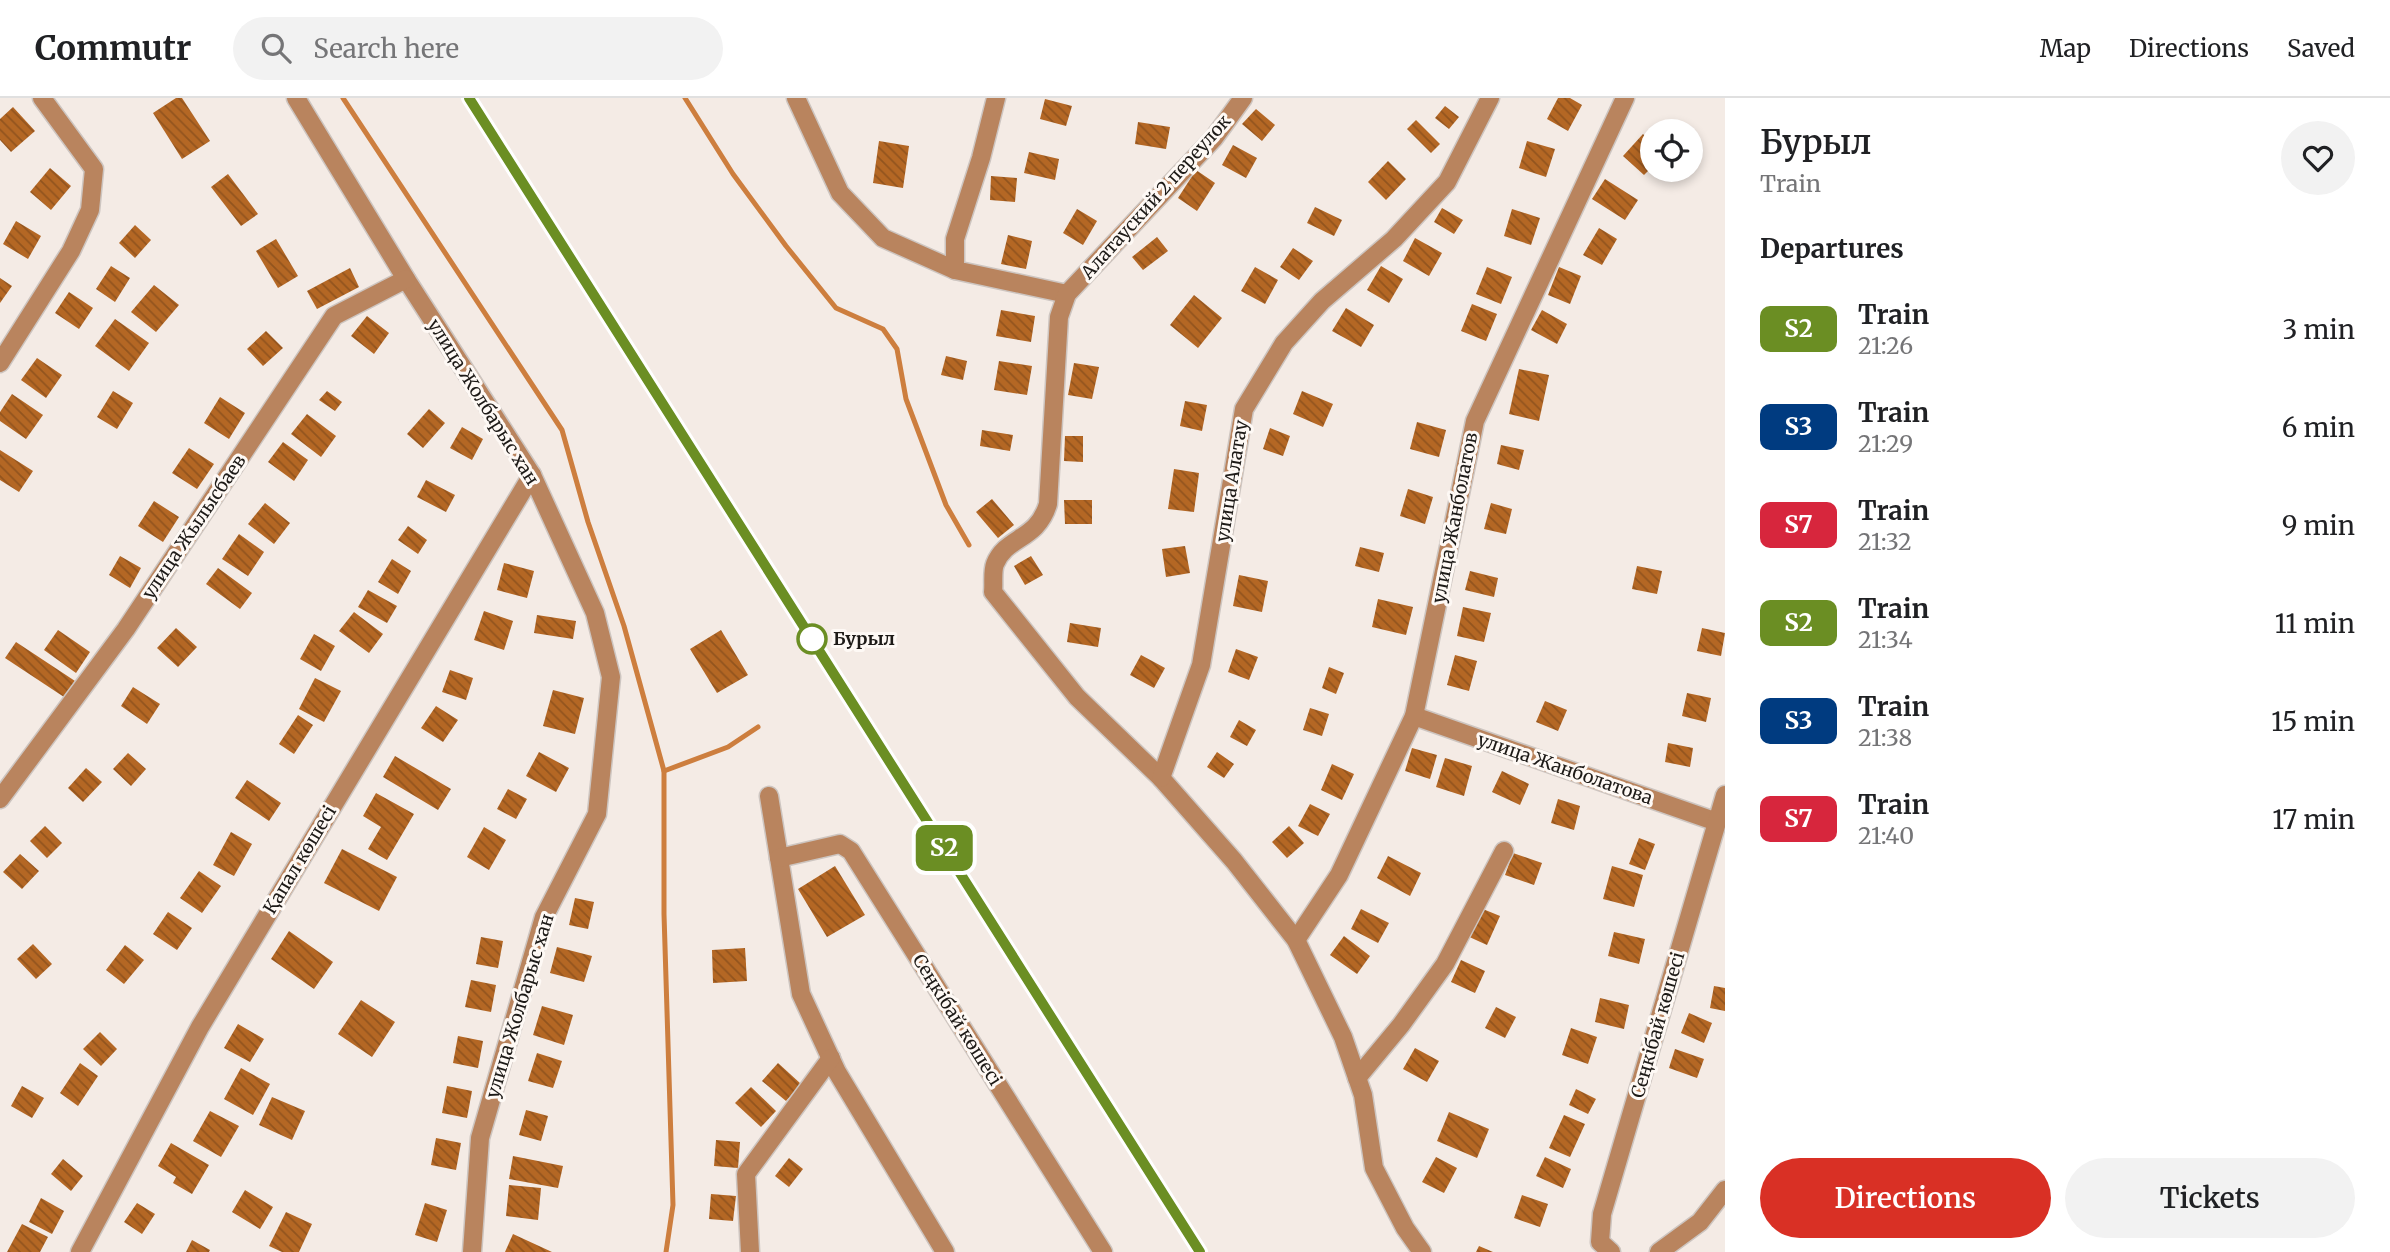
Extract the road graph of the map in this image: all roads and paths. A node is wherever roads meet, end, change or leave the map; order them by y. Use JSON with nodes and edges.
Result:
{"nodes":[{"id":1,"x":42,"y":98,"type":"edge"},
{"id":2,"x":296,"y":98,"type":"edge"},
{"id":3,"x":796,"y":98,"type":"edge"},
{"id":4,"x":996,"y":98,"type":"edge"},
{"id":5,"x":1243,"y":98,"type":"edge"},
{"id":6,"x":1490,"y":98,"type":"edge"},
{"id":7,"x":1625,"y":98,"type":"edge"},
{"id":8,"x":955,"y":270,"type":"junction"},
{"id":9,"x":406,"y":279,"type":"junction"},
{"id":10,"x":1068,"y":294,"type":"junction"},
{"id":11,"x":0,"y":363,"type":"edge"},
{"id":12,"x":532,"y":475,"type":"junction"},
{"id":13,"x":1414,"y":716,"type":"junction"},
{"id":14,"x":1161,"y":778,"type":"junction"},
{"id":15,"x":1725,"y":795,"type":"edge"},
{"id":16,"x":769,"y":796,"type":"dead end"},
{"id":17,"x":0,"y":799,"type":"edge"},
{"id":18,"x":1717,"y":822,"type":"junction"},
{"id":19,"x":1504,"y":851,"type":"dead end"},
{"id":20,"x":779,"y":858,"type":"junction"},
{"id":21,"x":1296,"y":940,"type":"junction"},
{"id":22,"x":831,"y":1058,"type":"junction"},
{"id":23,"x":1357,"y":1078,"type":"junction"},
{"id":24,"x":1725,"y":1190,"type":"edge"},
{"id":25,"x":80,"y":1252,"type":"edge"},
{"id":26,"x":472,"y":1252,"type":"edge"},
{"id":27,"x":750,"y":1252,"type":"edge"},
{"id":28,"x":945,"y":1252,"type":"edge"},
{"id":29,"x":1103,"y":1252,"type":"edge"},
{"id":30,"x":1422,"y":1252,"type":"edge"},
{"id":31,"x":1611,"y":1252,"type":"edge"},
{"id":32,"x":1659,"y":1252,"type":"edge"}],
"edges":[{"from":1,"to":11,"type":"street"},
{"from":2,"to":9,"type":"street","name":"улица Жолбарыс хан"},
{"from":3,"to":8,"type":"street"},
{"from":4,"to":8,"type":"street"},
{"from":5,"to":10,"type":"street","name":"Алатауский 2 переулок"},
{"from":6,"to":14,"type":"street","name":"улица Алатау"},
{"from":7,"to":13,"type":"street","name":"улица Жанболатов"},
{"from":8,"to":10,"type":"street"},
{"from":9,"to":12,"type":"street","name":"улица Жолбарыс хан"},
{"from":9,"to":17,"type":"street","name":"улица Жылысбаев"},
{"from":10,"to":14,"type":"street"},
{"from":12,"to":25,"type":"street","name":"Қапал көшесі"},
{"from":12,"to":26,"type":"street","name":"улица Жолбарыс хан"},
{"from":13,"to":18,"type":"street","name":"улица Жанболатова"},
{"from":13,"to":21,"type":"street","name":"улица Жанболатов"},
{"from":14,"to":21,"type":"street"},
{"from":15,"to":18,"type":"street","name":"Сеңкібай көшесі"},
{"from":16,"to":20,"type":"street"},
{"from":18,"to":31,"type":"street","name":"Сеңкібай көшесі"},
{"from":19,"to":23,"type":"street"},
{"from":20,"to":22,"type":"street"},
{"from":20,"to":29,"type":"street","name":"Сеңкібай көшесі"},
{"from":21,"to":23,"type":"street"},
{"from":22,"to":27,"type":"street"},
{"from":22,"to":28,"type":"street"},
{"from":23,"to":30,"type":"street"},
{"from":24,"to":32,"type":"street"}]}
